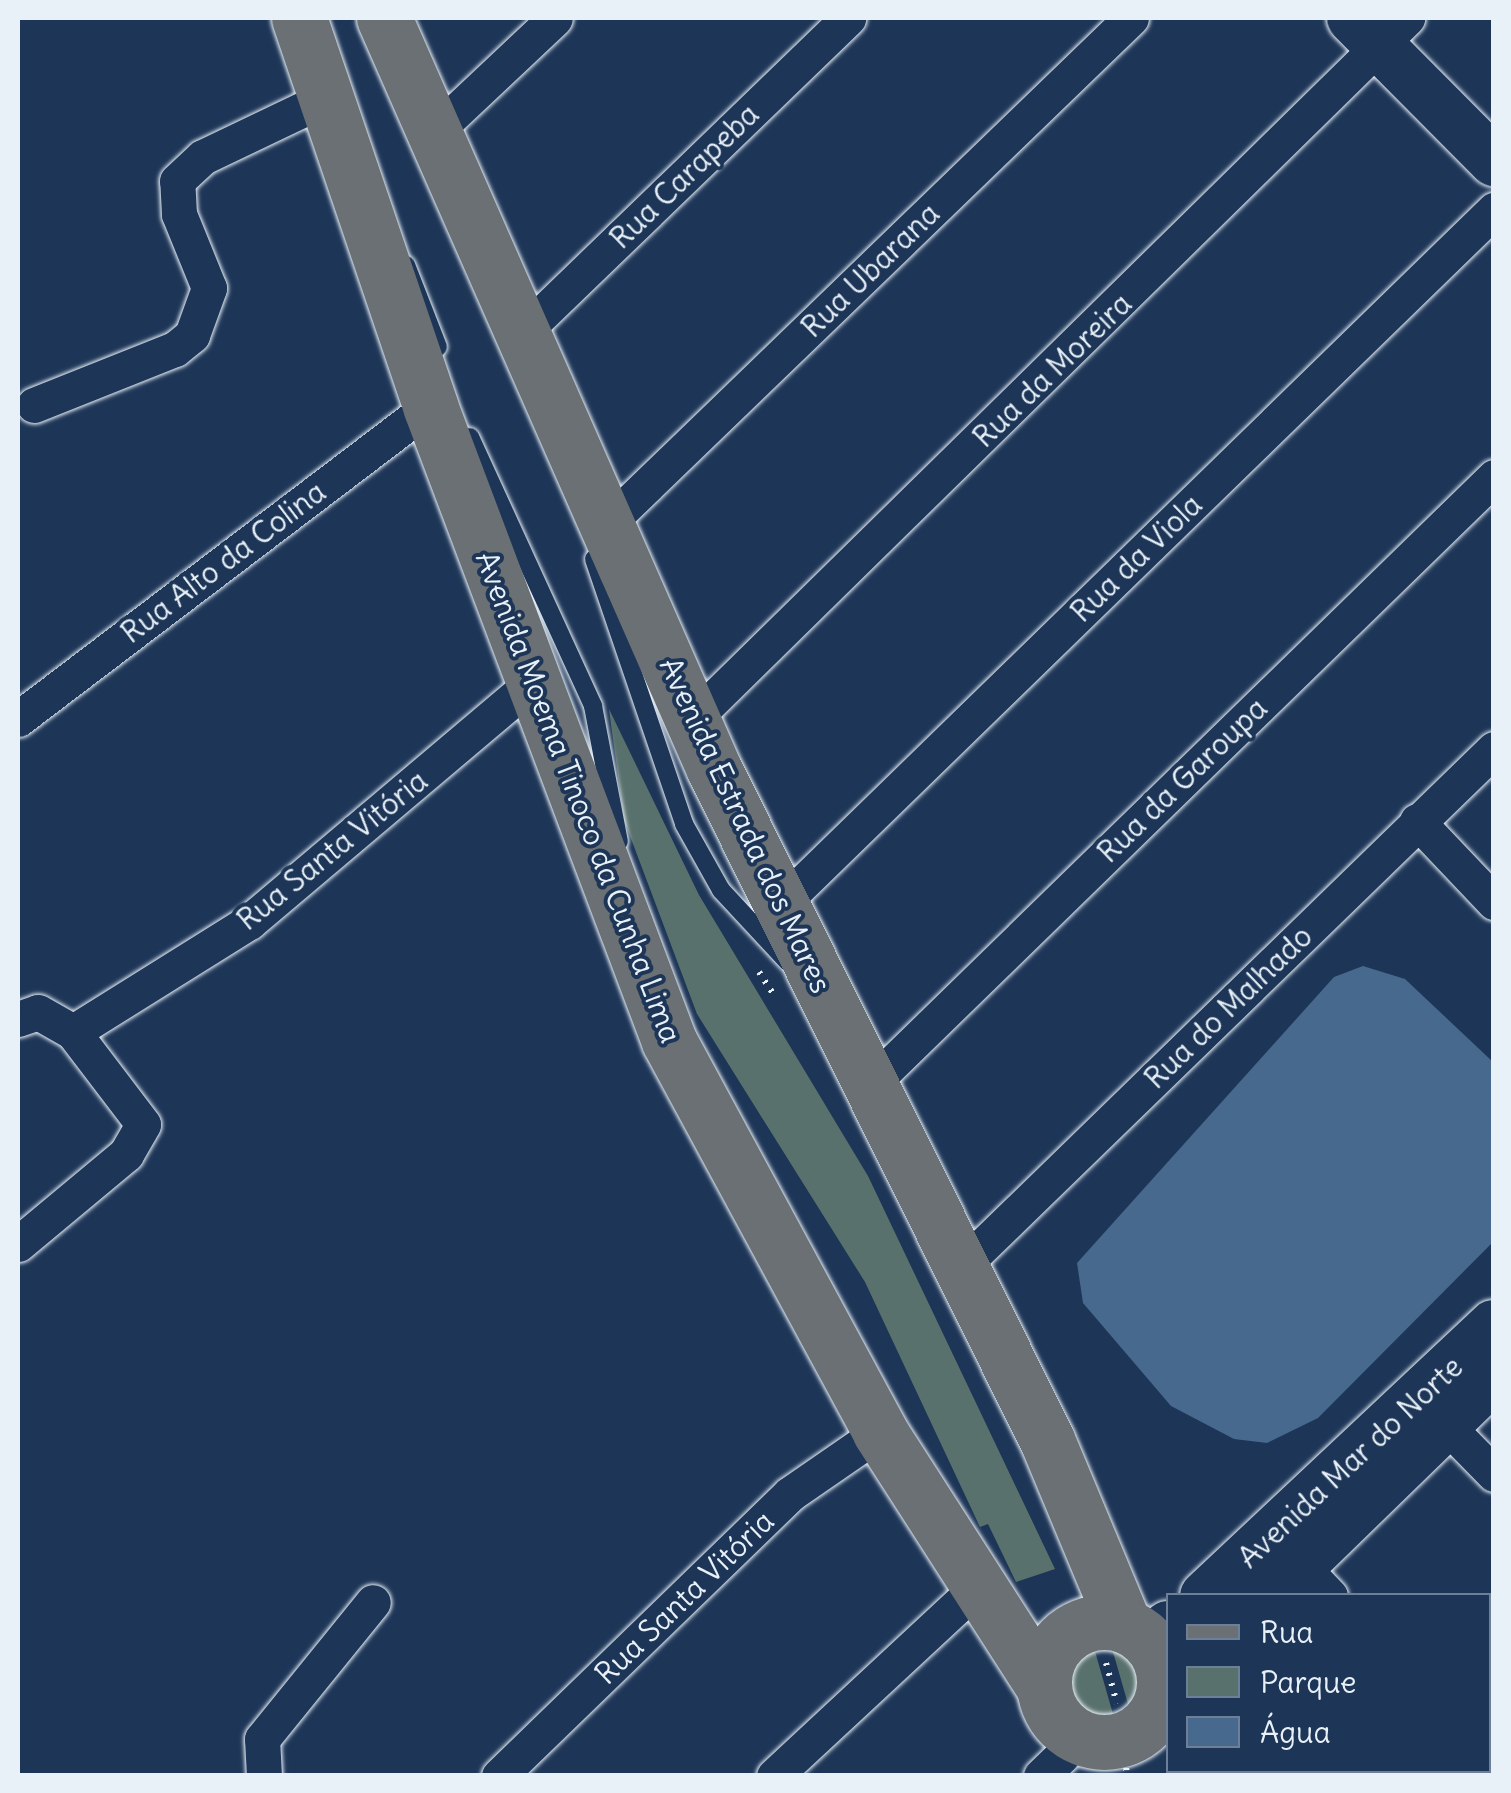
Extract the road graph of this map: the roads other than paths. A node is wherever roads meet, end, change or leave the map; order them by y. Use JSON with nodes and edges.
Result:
{"nodes":[{"id":1,"x":298,"y":18,"type":"edge"},
{"id":2,"x":384,"y":18,"type":"edge"},
{"id":3,"x":555,"y":18,"type":"edge"},
{"id":4,"x":848,"y":18,"type":"edge"},
{"id":5,"x":1131,"y":18,"type":"edge"},
{"id":6,"x":1379,"y":27,"type":"edge"},
{"id":7,"x":326,"y":98,"type":"junction"},
{"id":8,"x":431,"y":135,"type":"junction"},
{"id":9,"x":1494,"y":161,"type":"edge"},
{"id":10,"x":1494,"y":210,"type":"edge"},
{"id":11,"x":521,"y":334,"type":"junction"},
{"id":12,"x":445,"y":397,"type":"junction"},
{"id":13,"x":34,"y":405,"type":"dead end"},
{"id":14,"x":574,"y":450,"type":"junction"},
{"id":15,"x":1494,"y":476,"type":"edge"},
{"id":16,"x":608,"y":524,"type":"junction"},
{"id":17,"x":532,"y":683,"type":"junction"},
{"id":18,"x":18,"y":719,"type":"edge"},
{"id":19,"x":693,"y":719,"type":"junction"},
{"id":20,"x":1494,"y":748,"type":"edge"},
{"id":21,"x":1417,"y":822,"type":"junction"},
{"id":22,"x":1494,"y":902,"type":"edge"},
{"id":23,"x":780,"y":906,"type":"junction"},
{"id":24,"x":639,"y":974,"type":"junction"},
{"id":25,"x":823,"y":991,"type":"junction"},
{"id":26,"x":18,"y":1019,"type":"edge"},
{"id":27,"x":73,"y":1032,"type":"junction"},
{"id":28,"x":870,"y":1084,"type":"junction"},
{"id":29,"x":18,"y":1244,"type":"edge"},
{"id":30,"x":962,"y":1266,"type":"junction"},
{"id":31,"x":1494,"y":1326,"type":"edge"},
{"id":32,"x":1494,"y":1378,"type":"edge"},
{"id":33,"x":1445,"y":1424,"type":"junction"},
{"id":34,"x":880,"y":1432,"type":"junction"},
{"id":35,"x":1494,"y":1474,"type":"edge"},
{"id":36,"x":1293,"y":1573,"type":"edge"},
{"id":37,"x":975,"y":1589,"type":"junction"},
{"id":38,"x":1216,"y":1593,"type":"edge"},
{"id":39,"x":374,"y":1602,"type":"dead end"},
{"id":40,"x":1147,"y":1631,"type":"edge"},
{"id":41,"x":1142,"y":1730,"type":"edge"},
{"id":42,"x":1052,"y":1740,"type":"edge"},
{"id":43,"x":253,"y":1769,"type":"edge"},
{"id":44,"x":499,"y":1776,"type":"edge"},
{"id":45,"x":774,"y":1776,"type":"edge"}],
"edges":[{"from":1,"to":7,"type":"main road","name":"Avenida Moema Tinoco da Cunha Lima"},
{"from":2,"to":8,"type":"main road","name":"Avenida Estrada dos Mares"},
{"from":3,"to":8,"type":"street"},
{"from":4,"to":11,"type":"street","name":"Rua Carapeba"},
{"from":5,"to":16,"type":"street","name":"Rua Ubarana"},
{"from":6,"to":9,"type":"street"},
{"from":6,"to":19,"type":"street","name":"Rua da Moreira"},
{"from":7,"to":12,"type":"main road","name":"Avenida Moema Tinoco da Cunha Lima"},
{"from":7,"to":13,"type":"street"},
{"from":8,"to":11,"type":"main road","name":"Avenida Estrada dos Mares"},
{"from":10,"to":23,"type":"street","name":"Rua da Viola"},
{"from":11,"to":14,"type":"main road","name":"Avenida Estrada dos Mares"},
{"from":12,"to":17,"type":"main road","name":"Avenida Moema Tinoco da Cunha Lima"},
{"from":12,"to":18,"type":"street","name":"Rua Alto da Colina"},
{"from":12,"to":24,"type":"lane"},
{"from":14,"to":16,"type":"main road","name":"Avenida Estrada dos Mares"},
{"from":14,"to":25,"type":"lane"},
{"from":15,"to":28,"type":"street","name":"Rua da Garoupa"},
{"from":16,"to":19,"type":"main road","name":"Avenida Estrada dos Mares"},
{"from":17,"to":24,"type":"main road","name":"Avenida Moema Tinoco da Cunha Lima"},
{"from":17,"to":27,"type":"street","name":"Rua Santa Vitória"},
{"from":19,"to":23,"type":"main road","name":"Avenida Estrada dos Mares"},
{"from":20,"to":21,"type":"street","name":"Rua do Malhado"},
{"from":21,"to":22,"type":"street"},
{"from":21,"to":30,"type":"street","name":"Rua do Malhado"},
{"from":23,"to":25,"type":"main road","name":"Avenida Estrada dos Mares"},
{"from":24,"to":34,"type":"main road","name":"Avenida Moema Tinoco da Cunha Lima"},
{"from":25,"to":28,"type":"main road","name":"Avenida Estrada dos Mares"},
{"from":26,"to":27,"type":"street"},
{"from":27,"to":29,"type":"street"},
{"from":28,"to":30,"type":"main road","name":"Avenida Estrada dos Mares"},
{"from":30,"to":40,"type":"main road","name":"Avenida Estrada dos Mares"},
{"from":31,"to":36,"type":"street","name":"Avenida Mar do Norte"},
{"from":32,"to":33,"type":"street"},
{"from":33,"to":35,"type":"street"},
{"from":33,"to":36,"type":"street"},
{"from":34,"to":37,"type":"main road","name":"Avenida Moema Tinoco da Cunha Lima"},
{"from":34,"to":44,"type":"street","name":"Rua Santa Vitória"},
{"from":36,"to":38,"type":"street","name":"Avenida Mar do Norte"},
{"from":37,"to":42,"type":"main road","name":"Avenida Moema Tinoco da Cunha Lima"},
{"from":37,"to":45,"type":"street"},
{"from":39,"to":43,"type":"street"},
{"from":40,"to":41,"type":"main road","name":"Avenida Estrada dos Mares"},
{"from":40,"to":42,"type":"main road"},
{"from":41,"to":42,"type":"main road","name":"Avenida Moema Tinoco da Cunha Lima"}]}
